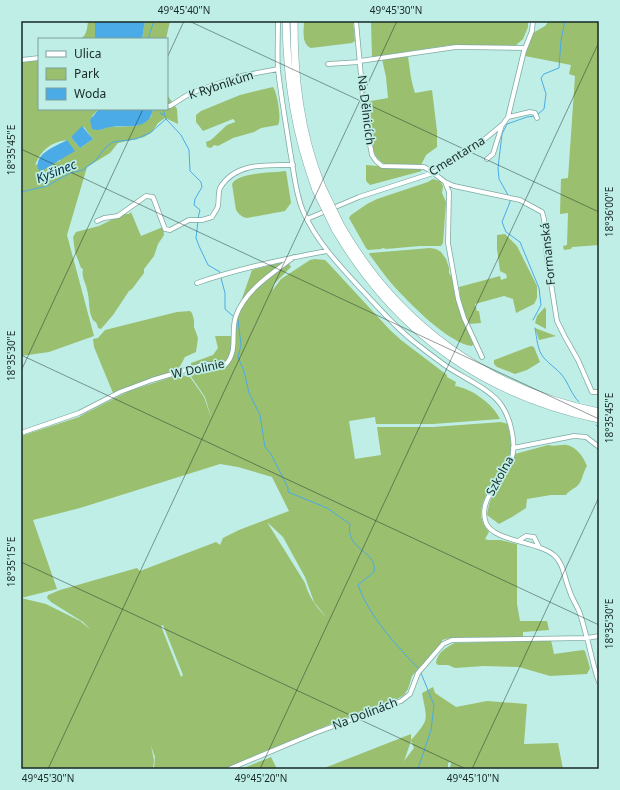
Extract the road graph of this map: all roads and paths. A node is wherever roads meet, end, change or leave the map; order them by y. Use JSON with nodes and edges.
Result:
{"nodes":[{"id":1,"x":278,"y":21,"type":"edge"},
{"id":2,"x":286,"y":21,"type":"edge"},
{"id":3,"x":294,"y":21,"type":"edge"},
{"id":4,"x":356,"y":21,"type":"edge"},
{"id":5,"x":533,"y":21,"type":"edge"},
{"id":6,"x":525,"y":48,"type":"junction"},
{"id":7,"x":38,"y":58,"type":"edge"},
{"id":8,"x":21,"y":60,"type":"edge"},
{"id":9,"x":360,"y":62,"type":"junction"},
{"id":10,"x":328,"y":64,"type":"dead end"},
{"id":11,"x":278,"y":69,"type":"junction"},
{"id":12,"x":168,"y":106,"type":"edge"},
{"id":13,"x":508,"y":117,"type":"junction"},
{"id":14,"x":537,"y":118,"type":"dead end"},
{"id":15,"x":503,"y":124,"type":"junction"},
{"id":16,"x":487,"y":159,"type":"dead end"},
{"id":17,"x":293,"y":166,"type":"junction"},
{"id":18,"x":433,"y":173,"type":"junction"},
{"id":19,"x":445,"y":182,"type":"junction"},
{"id":20,"x":454,"y":186,"type":"junction"},
{"id":21,"x":319,"y":188,"type":"junction"},
{"id":22,"x":449,"y":192,"type":"junction"},
{"id":23,"x":307,"y":219,"type":"junction"},
{"id":24,"x":97,"y":222,"type":"dead end"},
{"id":25,"x":338,"y":228,"type":"junction"},
{"id":26,"x":328,"y":251,"type":"junction"},
{"id":27,"x":294,"y":257,"type":"junction"},
{"id":28,"x":197,"y":283,"type":"dead end"},
{"id":29,"x":482,"y":357,"type":"dead end"},
{"id":30,"x":599,"y":392,"type":"edge"},
{"id":31,"x":599,"y":412,"type":"edge"},
{"id":32,"x":599,"y":419,"type":"edge"},
{"id":33,"x":21,"y":433,"type":"edge"},
{"id":34,"x":599,"y":447,"type":"edge"},
{"id":35,"x":513,"y":448,"type":"junction"},
{"id":36,"x":518,"y":541,"type":"junction"},
{"id":37,"x":539,"y":547,"type":"junction"},
{"id":38,"x":599,"y":636,"type":"edge"},
{"id":39,"x":587,"y":638,"type":"junction"},
{"id":40,"x":599,"y":682,"type":"edge"},
{"id":41,"x":229,"y":769,"type":"edge"}],
"edges":[{"from":1,"to":11,"type":"street","name":"Szkolna"},
{"from":2,"to":21,"type":"highway"},
{"from":3,"to":21,"type":"highway"},
{"from":4,"to":9,"type":"street","name":"Na Dělnicích"},
{"from":5,"to":6,"type":"street","name":"Cmentarna"},
{"from":6,"to":9,"type":"street"},
{"from":6,"to":13,"type":"street","name":"Cmentarna"},
{"from":7,"to":8,"type":"street"},
{"from":9,"to":10,"type":"street"},
{"from":9,"to":18,"type":"street","name":"Na Dělnicích"},
{"from":11,"to":12,"type":"street","name":"K Rybníkům"},
{"from":11,"to":17,"type":"street","name":"Szkolna"},
{"from":13,"to":14,"type":"street"},
{"from":13,"to":15,"type":"street","name":"Cmentarna"},
{"from":15,"to":16,"type":"street"},
{"from":15,"to":18,"type":"street","name":"Cmentarna"},
{"from":17,"to":23,"type":"street","name":"Szkolna"},
{"from":17,"to":24,"type":"street"},
{"from":18,"to":19,"type":"street"},
{"from":18,"to":23,"type":"street","name":"Cmentarna"},
{"from":19,"to":20,"type":"street","name":"Formanská"},
{"from":19,"to":22,"type":"street"},
{"from":20,"to":22,"type":"street"},
{"from":20,"to":30,"type":"street","name":"Formanská"},
{"from":21,"to":25,"type":"highway","bridge":true},
{"from":22,"to":29,"type":"street"},
{"from":23,"to":26,"type":"street","name":"Szkolna"},
{"from":25,"to":31,"type":"highway"},
{"from":25,"to":32,"type":"highway"},
{"from":26,"to":27,"type":"street"},
{"from":26,"to":35,"type":"street","name":"Szkolna"},
{"from":27,"to":28,"type":"street"},
{"from":27,"to":33,"type":"street","name":"W Dolinie"},
{"from":34,"to":35,"type":"street"},
{"from":35,"to":36,"type":"street","name":"Szkolna"},
{"from":36,"to":37,"type":"street","name":"Szkolna"},
{"from":36,"to":37,"type":"street"},
{"from":37,"to":39,"type":"street","name":"Szkolna"},
{"from":38,"to":39,"type":"street","name":"Na Dolinách"},
{"from":39,"to":40,"type":"street","name":"Szkolna"},
{"from":39,"to":41,"type":"street","name":"Na Dolinách"}]}
